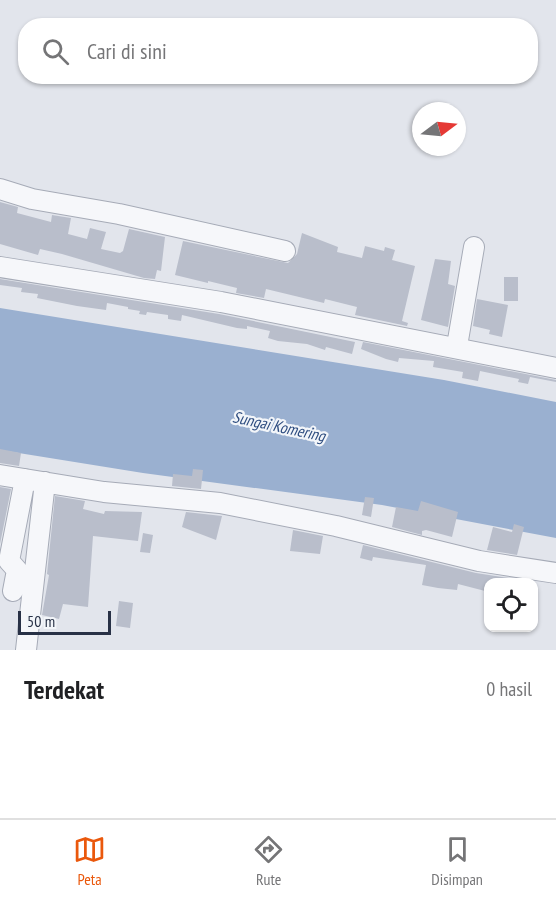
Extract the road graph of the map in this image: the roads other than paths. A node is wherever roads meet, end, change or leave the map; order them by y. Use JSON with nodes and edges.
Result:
{"nodes":[{"id":1,"x":0,"y":189,"type":"edge"},
{"id":2,"x":474,"y":247,"type":"dead end"},
{"id":3,"x":285,"y":252,"type":"dead end"},
{"id":4,"x":0,"y":267,"type":"edge"},
{"id":5,"x":457,"y":346,"type":"junction"},
{"id":6,"x":556,"y":368,"type":"edge"},
{"id":7,"x":0,"y":475,"type":"edge"},
{"id":8,"x":35,"y":480,"type":"junction"},
{"id":9,"x":556,"y":573,"type":"edge"},
{"id":10,"x":13,"y":591,"type":"dead end"},
{"id":11,"x":26,"y":650,"type":"edge"}],
"edges":[{"from":1,"to":3,"type":"street"},
{"from":2,"to":5,"type":"street"},
{"from":4,"to":5,"type":"street"},
{"from":5,"to":6,"type":"street"},
{"from":7,"to":8,"type":"street"},
{"from":8,"to":9,"type":"street"},
{"from":8,"to":10,"type":"street"},
{"from":8,"to":11,"type":"street"}]}
